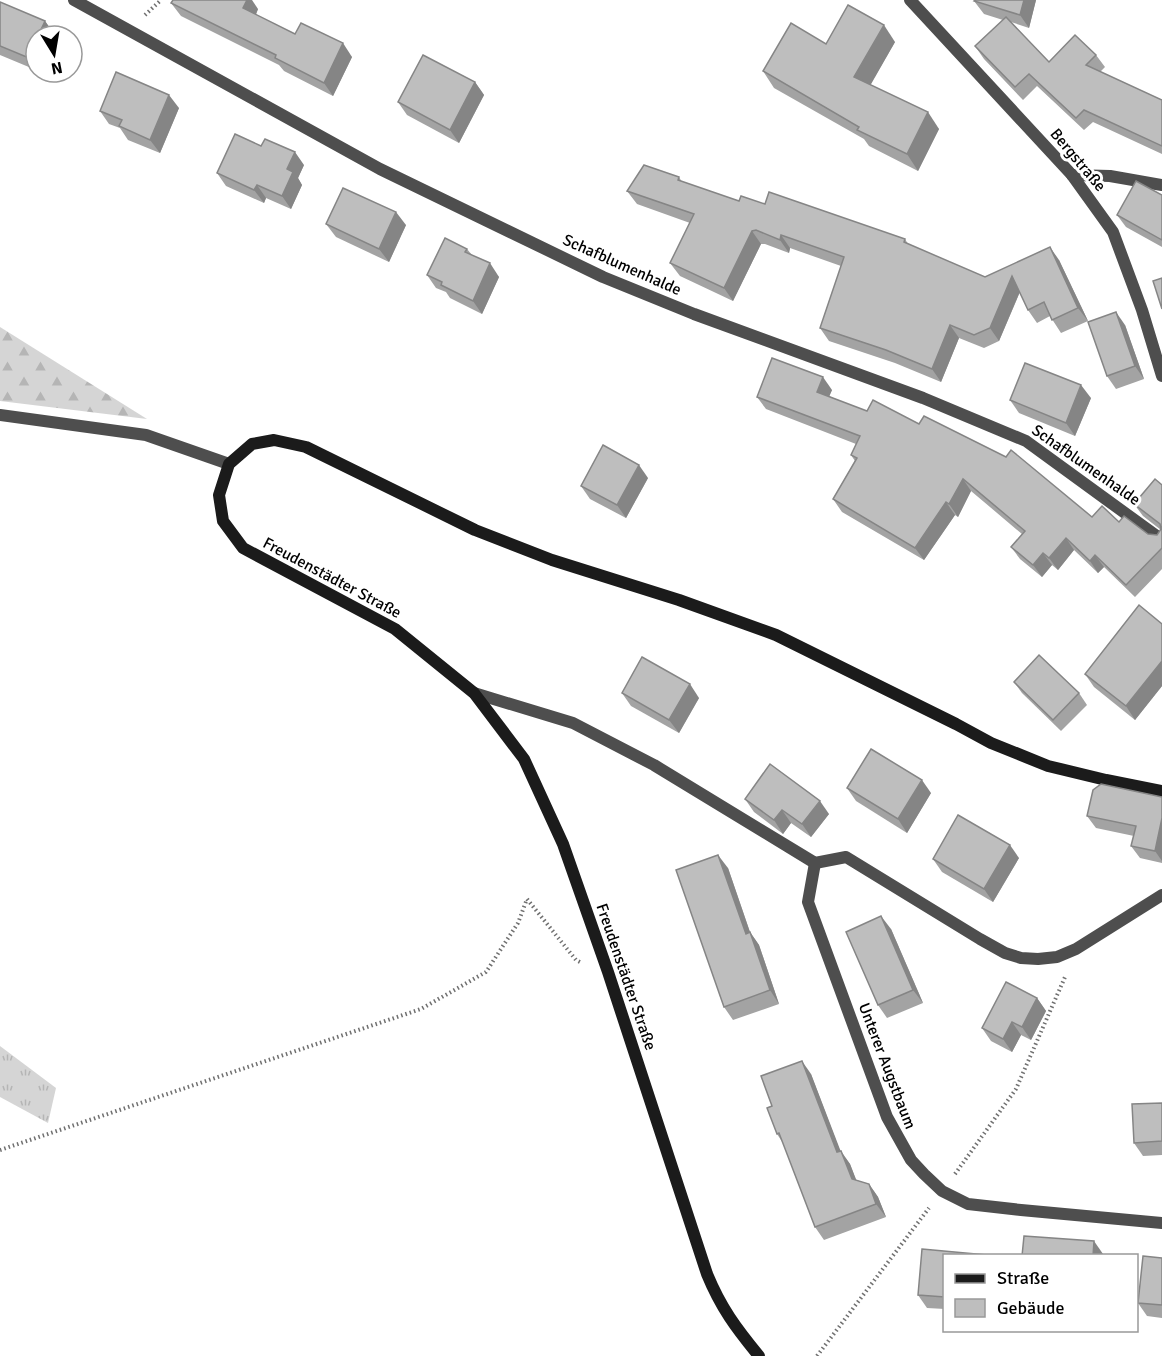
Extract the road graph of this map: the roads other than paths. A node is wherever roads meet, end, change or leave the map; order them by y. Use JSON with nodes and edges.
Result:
{"nodes":[{"id":1,"x":74,"y":0,"type":"edge"},
{"id":2,"x":910,"y":0,"type":"edge"},
{"id":3,"x":1072,"y":175,"type":"junction"},
{"id":4,"x":1162,"y":185,"type":"edge"},
{"id":5,"x":1162,"y":376,"type":"edge"},
{"id":6,"x":0,"y":415,"type":"edge"},
{"id":7,"x":229,"y":464,"type":"junction"},
{"id":8,"x":1162,"y":540,"type":"edge"},
{"id":9,"x":474,"y":693,"type":"junction"},
{"id":10,"x":1162,"y":791,"type":"edge"},
{"id":11,"x":815,"y":863,"type":"junction"},
{"id":12,"x":1162,"y":895,"type":"edge"},
{"id":13,"x":1162,"y":1223,"type":"edge"},
{"id":14,"x":759,"y":1356,"type":"edge"}],
"edges":[{"from":1,"to":8,"type":"street","name":"Schafblumenhalde"},
{"from":2,"to":3,"type":"street","name":"Bergstraße"},
{"from":3,"to":4,"type":"street"},
{"from":3,"to":5,"type":"street","name":"Bergstraße"},
{"from":6,"to":7,"type":"street"},
{"from":7,"to":9,"type":"street","name":"Freudenstädter Straße"},
{"from":7,"to":10,"type":"street"},
{"from":9,"to":11,"type":"street"},
{"from":9,"to":14,"type":"street","name":"Freudenstädter Straße"},
{"from":11,"to":12,"type":"street"},
{"from":11,"to":13,"type":"street","name":"Unterer Augstbaum"}]}
